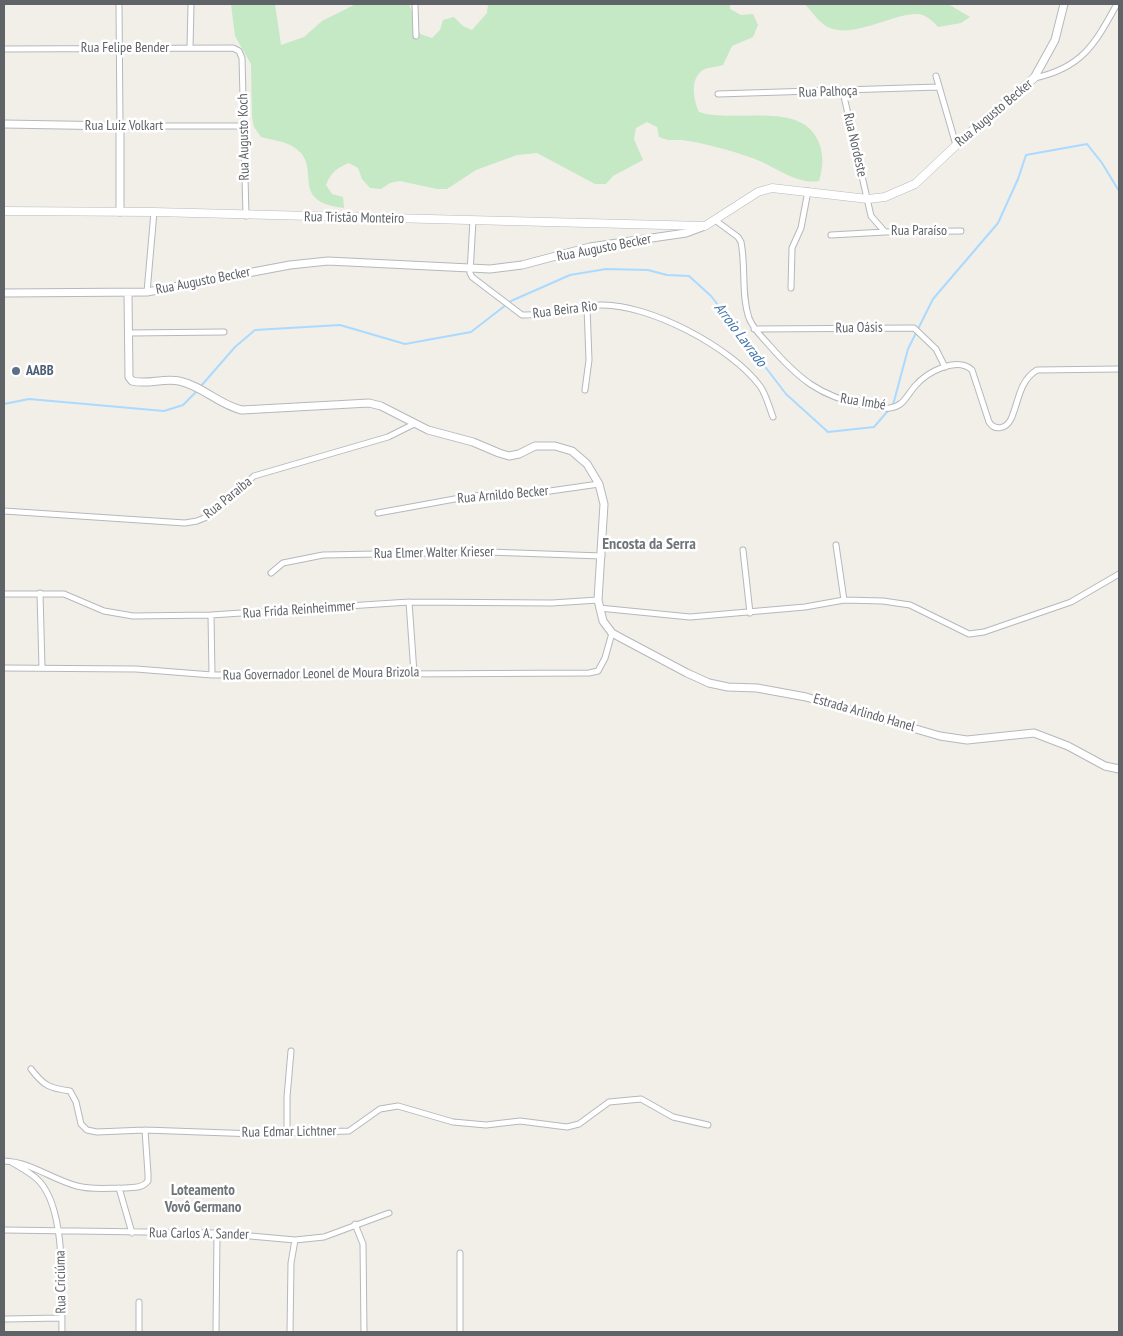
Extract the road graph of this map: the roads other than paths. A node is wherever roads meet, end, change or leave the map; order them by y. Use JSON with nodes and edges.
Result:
{"nodes":[{"id":1,"x":119,"y":4,"type":"edge"},
{"id":2,"x":191,"y":4,"type":"edge"},
{"id":3,"x":415,"y":4,"type":"edge"},
{"id":4,"x":1064,"y":4,"type":"edge"},
{"id":5,"x":1117,"y":4,"type":"edge"},
{"id":6,"x":416,"y":36,"type":"dead end"},
{"id":7,"x":190,"y":48,"type":"junction"},
{"id":8,"x":4,"y":49,"type":"edge"},
{"id":9,"x":119,"y":49,"type":"junction"},
{"id":10,"x":242,"y":58,"type":"joint"},
{"id":11,"x":936,"y":76,"type":"dead end"},
{"id":12,"x":1034,"y":78,"type":"junction"},
{"id":13,"x":938,"y":87,"type":"junction"},
{"id":14,"x":843,"y":92,"type":"junction"},
{"id":15,"x":718,"y":94,"type":"dead end"},
{"id":16,"x":4,"y":124,"type":"edge"},
{"id":17,"x":120,"y":126,"type":"junction"},
{"id":18,"x":245,"y":126,"type":"junction"},
{"id":19,"x":956,"y":145,"type":"junction"},
{"id":20,"x":808,"y":191,"type":"junction"},
{"id":21,"x":868,"y":199,"type":"junction"},
{"id":22,"x":4,"y":211,"type":"edge"},
{"id":23,"x":120,"y":212,"type":"junction"},
{"id":24,"x":154,"y":212,"type":"junction"},
{"id":25,"x":246,"y":216,"type":"junction"},
{"id":26,"x":473,"y":220,"type":"junction"},
{"id":27,"x":715,"y":220,"type":"junction"},
{"id":28,"x":705,"y":226,"type":"junction"},
{"id":29,"x":961,"y":231,"type":"dead end"},
{"id":30,"x":885,"y":232,"type":"junction"},
{"id":31,"x":832,"y":235,"type":"dead end"},
{"id":32,"x":470,"y":268,"type":"junction"},
{"id":33,"x":792,"y":288,"type":"dead end"},
{"id":34,"x":147,"y":292,"type":"junction"},
{"id":35,"x":4,"y":293,"type":"edge"},
{"id":36,"x":128,"y":293,"type":"junction"},
{"id":37,"x":586,"y":307,"type":"junction"},
{"id":38,"x":754,"y":329,"type":"junction"},
{"id":39,"x":224,"y":332,"type":"dead end"},
{"id":40,"x":129,"y":333,"type":"junction"},
{"id":41,"x":945,"y":367,"type":"junction"},
{"id":42,"x":1119,"y":369,"type":"edge"},
{"id":43,"x":585,"y":390,"type":"dead end"},
{"id":44,"x":773,"y":417,"type":"dead end"},
{"id":45,"x":414,"y":424,"type":"junction"},
{"id":46,"x":599,"y":484,"type":"junction"},
{"id":47,"x":4,"y":511,"type":"edge"},
{"id":48,"x":378,"y":513,"type":"dead end"},
{"id":49,"x":836,"y":545,"type":"dead end"},
{"id":50,"x":743,"y":550,"type":"dead end"},
{"id":51,"x":602,"y":556,"type":"junction"},
{"id":52,"x":271,"y":574,"type":"dead end"},
{"id":53,"x":1119,"y":574,"type":"edge"},
{"id":54,"x":40,"y":593,"type":"junction"},
{"id":55,"x":4,"y":594,"type":"edge"},
{"id":56,"x":844,"y":600,"type":"junction"},
{"id":57,"x":409,"y":602,"type":"junction"},
{"id":58,"x":598,"y":604,"type":"junction"},
{"id":59,"x":750,"y":612,"type":"junction"},
{"id":60,"x":211,"y":616,"type":"junction"},
{"id":61,"x":612,"y":632,"type":"junction"},
{"id":62,"x":4,"y":668,"type":"edge"},
{"id":63,"x":42,"y":668,"type":"junction"},
{"id":64,"x":414,"y":672,"type":"junction"},
{"id":65,"x":212,"y":675,"type":"junction"},
{"id":66,"x":1119,"y":769,"type":"edge"},
{"id":67,"x":291,"y":1052,"type":"dead end"},
{"id":68,"x":31,"y":1069,"type":"dead end"},
{"id":69,"x":708,"y":1126,"type":"dead end"},
{"id":70,"x":145,"y":1130,"type":"junction"},
{"id":71,"x":287,"y":1133,"type":"junction"},
{"id":72,"x":6,"y":1161,"type":"edge"},
{"id":73,"x":119,"y":1188,"type":"junction"},
{"id":74,"x":389,"y":1213,"type":"dead end"},
{"id":75,"x":355,"y":1224,"type":"junction"},
{"id":76,"x":4,"y":1230,"type":"edge"},
{"id":77,"x":60,"y":1232,"type":"junction"},
{"id":78,"x":217,"y":1232,"type":"junction"},
{"id":79,"x":132,"y":1233,"type":"junction"},
{"id":80,"x":295,"y":1240,"type":"junction"},
{"id":81,"x":460,"y":1253,"type":"dead end"},
{"id":82,"x":139,"y":1302,"type":"dead end"},
{"id":83,"x":62,"y":1318,"type":"junction"},
{"id":84,"x":6,"y":1319,"type":"dead end"},
{"id":85,"x":62,"y":1332,"type":"edge"},
{"id":86,"x":140,"y":1332,"type":"edge"},
{"id":87,"x":216,"y":1332,"type":"edge"},
{"id":88,"x":290,"y":1332,"type":"edge"},
{"id":89,"x":364,"y":1332,"type":"edge"},
{"id":90,"x":460,"y":1332,"type":"edge"}],
"edges":[{"from":1,"to":9,"type":"street"},
{"from":2,"to":7,"type":"street"},
{"from":3,"to":6,"type":"street"},
{"from":4,"to":12,"type":"street"},
{"from":5,"to":12,"type":"street","name":"Rua Augusto Becker"},
{"from":7,"to":9,"type":"street","name":"Rua Felipe Bender"},
{"from":7,"to":10,"type":"street","name":"Rua Felipe Bender"},
{"from":8,"to":9,"type":"street","name":"Rua Felipe Bender"},
{"from":9,"to":17,"type":"street"},
{"from":10,"to":18,"type":"street","name":"Rua Augusto Koch"},
{"from":11,"to":13,"type":"street"},
{"from":12,"to":19,"type":"main road","name":"Rua Augusto Becker"},
{"from":13,"to":14,"type":"street","name":"Rua Palhoça"},
{"from":13,"to":19,"type":"street"},
{"from":14,"to":15,"type":"street","name":"Rua Palhoça"},
{"from":14,"to":21,"type":"street","name":"Rua Nordeste"},
{"from":16,"to":17,"type":"street","name":"Rua Luiz Volkart"},
{"from":17,"to":18,"type":"street","name":"Rua Luiz Volkart"},
{"from":17,"to":23,"type":"street"},
{"from":18,"to":25,"type":"street","name":"Rua Augusto Koch"},
{"from":19,"to":21,"type":"main road","name":"Rua Augusto Becker"},
{"from":20,"to":21,"type":"main road","name":"Rua Augusto Becker"},
{"from":20,"to":27,"type":"main road","name":"Rua Augusto Becker"},
{"from":20,"to":33,"type":"street"},
{"from":21,"to":30,"type":"street","name":"Rua Paraíso"},
{"from":22,"to":23,"type":"main road","name":"Rua Tristão Monteiro"},
{"from":23,"to":24,"type":"main road","name":"Rua Tristão Monteiro"},
{"from":24,"to":25,"type":"main road","name":"Rua Tristão Monteiro"},
{"from":24,"to":34,"type":"street"},
{"from":25,"to":26,"type":"main road","name":"Rua Tristão Monteiro"},
{"from":26,"to":28,"type":"main road","name":"Rua Tristão Monteiro"},
{"from":26,"to":32,"type":"street"},
{"from":27,"to":28,"type":"main road","name":"Rua Augusto Becker"},
{"from":27,"to":38,"type":"street","name":"Rua Imbé"},
{"from":28,"to":32,"type":"street","name":"Rua Augusto Becker"},
{"from":29,"to":30,"type":"street","name":"Rua Paraíso"},
{"from":30,"to":31,"type":"street"},
{"from":32,"to":34,"type":"street","name":"Rua Augusto Becker"},
{"from":32,"to":37,"type":"street","name":"Rua Beira Rio"},
{"from":34,"to":36,"type":"street","name":"Rua Augusto Becker"},
{"from":35,"to":36,"type":"street","name":"Rua Augusto Becker"},
{"from":36,"to":40,"type":"street"},
{"from":37,"to":43,"type":"street"},
{"from":37,"to":44,"type":"street","name":"Rua Beira Rio"},
{"from":38,"to":41,"type":"street","name":"Rua Oásis"},
{"from":38,"to":41,"type":"street","name":"Rua Imbé"},
{"from":39,"to":40,"type":"street"},
{"from":40,"to":45,"type":"street"},
{"from":41,"to":42,"type":"street"},
{"from":45,"to":46,"type":"street"},
{"from":45,"to":47,"type":"street","name":"Rua Paraíba"},
{"from":46,"to":48,"type":"street","name":"Rua Arnildo Becker"},
{"from":46,"to":51,"type":"street"},
{"from":49,"to":56,"type":"street"},
{"from":50,"to":59,"type":"street"},
{"from":51,"to":52,"type":"street","name":"Rua Elmer Walter Krieser"},
{"from":51,"to":58,"type":"street"},
{"from":53,"to":56,"type":"street","name":"Rua Frida Reinheimmer"},
{"from":54,"to":55,"type":"street","name":"Rua Frida Reinheimmer"},
{"from":54,"to":60,"type":"street","name":"Rua Frida Reinheimmer"},
{"from":54,"to":63,"type":"street"},
{"from":56,"to":59,"type":"street","name":"Rua Frida Reinheimmer"},
{"from":57,"to":58,"type":"street","name":"Rua Frida Reinheimmer"},
{"from":57,"to":60,"type":"street","name":"Rua Frida Reinheimmer"},
{"from":57,"to":64,"type":"street"},
{"from":58,"to":59,"type":"street","name":"Rua Frida Reinheimmer"},
{"from":58,"to":61,"type":"street"},
{"from":60,"to":65,"type":"street"},
{"from":61,"to":64,"type":"street","name":"Rua Governador Leonel de Moura Brizola"},
{"from":61,"to":66,"type":"street","name":"Estrada Arlindo Hanel"},
{"from":62,"to":63,"type":"street","name":"Rua Governador Leonel de Moura Brizola"},
{"from":63,"to":65,"type":"street","name":"Rua Governador Leonel de Moura Brizola"},
{"from":64,"to":65,"type":"street","name":"Rua Governador Leonel de Moura Brizola"},
{"from":67,"to":71,"type":"street"},
{"from":68,"to":70,"type":"street","name":"Rua Edmar Lichtner"},
{"from":69,"to":71,"type":"street","name":"Rua Edmar Lichtner"},
{"from":70,"to":71,"type":"street","name":"Rua Edmar Lichtner"},
{"from":70,"to":73,"type":"street"},
{"from":72,"to":73,"type":"street"},
{"from":72,"to":77,"type":"street","name":"Rua Criciúma"},
{"from":73,"to":79,"type":"street"},
{"from":74,"to":75,"type":"street","name":"Rua Carlos A. Sander"},
{"from":75,"to":80,"type":"street","name":"Rua Carlos A. Sander"},
{"from":75,"to":89,"type":"street"},
{"from":76,"to":77,"type":"street","name":"Rua Carlos A. Sander"},
{"from":77,"to":79,"type":"street","name":"Rua Carlos A. Sander"},
{"from":77,"to":83,"type":"street","name":"Rua Criciúma"},
{"from":78,"to":79,"type":"street","name":"Rua Carlos A. Sander"},
{"from":78,"to":80,"type":"street","name":"Rua Carlos A. Sander"},
{"from":78,"to":87,"type":"street"},
{"from":80,"to":88,"type":"street"},
{"from":81,"to":90,"type":"street"},
{"from":82,"to":86,"type":"street"},
{"from":83,"to":84,"type":"street"},
{"from":83,"to":85,"type":"street","name":"Rua Criciúma"}]}
